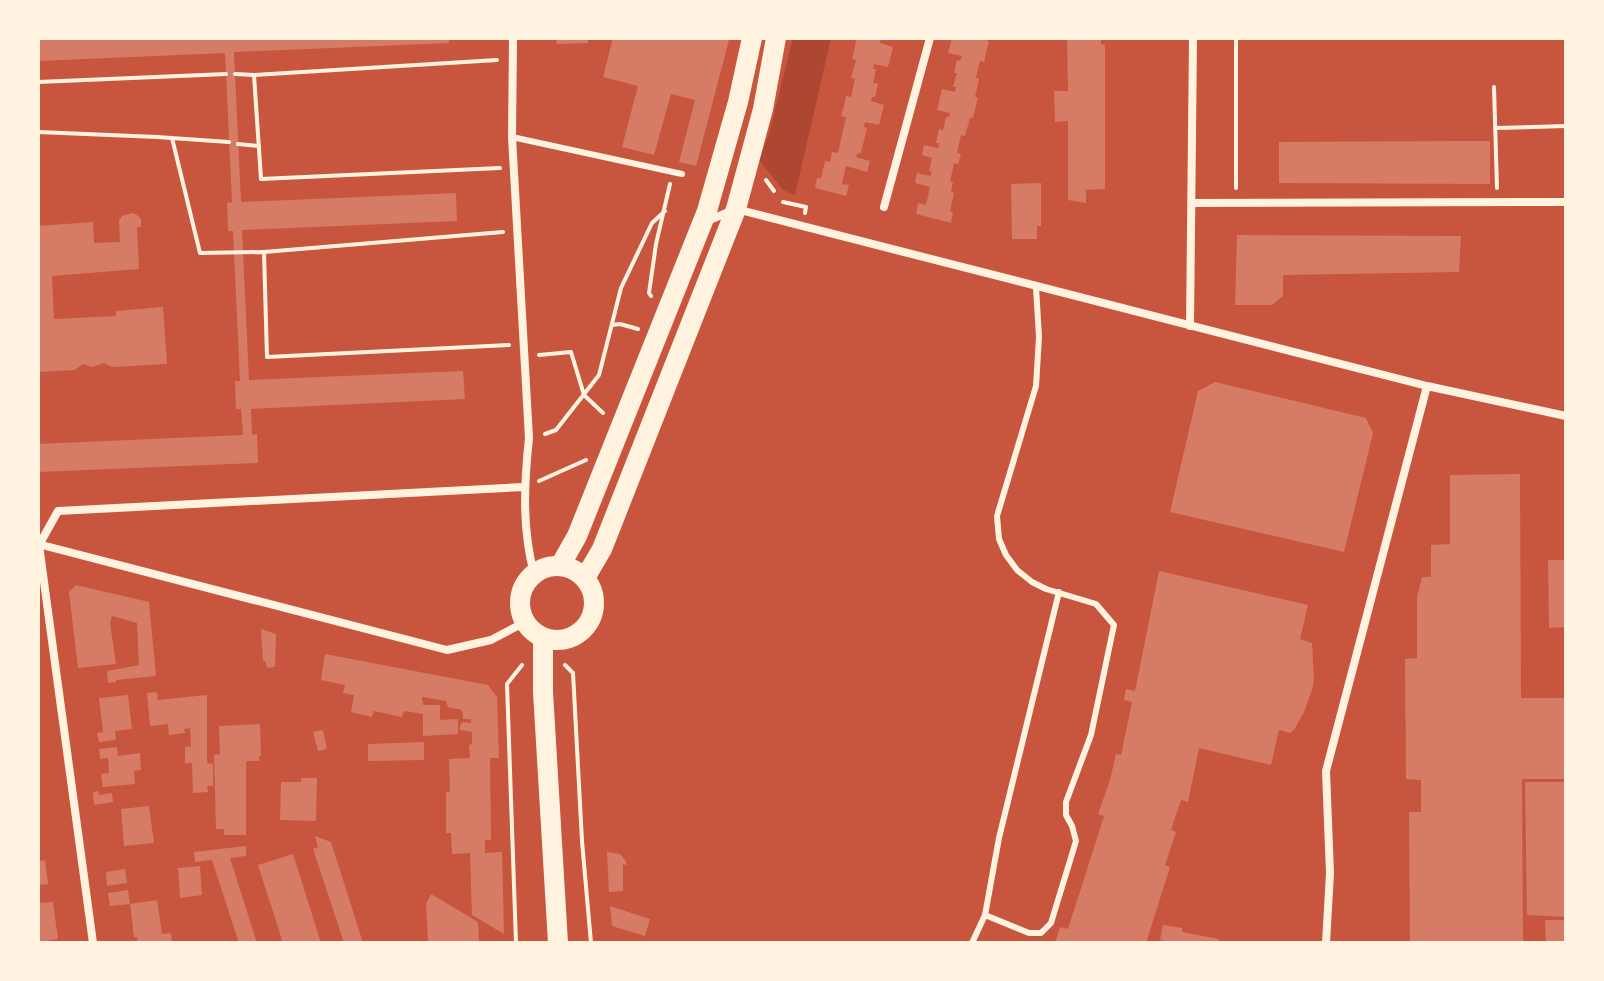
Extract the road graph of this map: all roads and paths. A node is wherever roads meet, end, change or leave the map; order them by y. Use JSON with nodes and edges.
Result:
{"nodes":[{"id":1,"x":513,"y":38,"type":"edge"},
{"id":2,"x":752,"y":38,"type":"edge"},
{"id":3,"x":776,"y":38,"type":"edge"},
{"id":4,"x":930,"y":38,"type":"edge"},
{"id":5,"x":1193,"y":38,"type":"edge"},
{"id":6,"x":1236,"y":38,"type":"edge"},
{"id":7,"x":513,"y":59,"type":"junction"},
{"id":8,"x":226,"y":74,"type":"dead end"},
{"id":9,"x":235,"y":74,"type":"dead end"},
{"id":10,"x":254,"y":75,"type":"junction"},
{"id":11,"x":38,"y":82,"type":"edge"},
{"id":12,"x":1494,"y":87,"type":"dead end"},
{"id":13,"x":1566,"y":126,"type":"edge"},
{"id":14,"x":1495,"y":128,"type":"junction"},
{"id":15,"x":38,"y":132,"type":"edge"},
{"id":16,"x":512,"y":137,"type":"junction"},
{"id":17,"x":172,"y":138,"type":"junction"},
{"id":18,"x":229,"y":142,"type":"dead end"},
{"id":19,"x":238,"y":144,"type":"dead end"},
{"id":20,"x":259,"y":146,"type":"junction"},
{"id":21,"x":514,"y":167,"type":"junction"},
{"id":22,"x":664,"y":170,"type":"junction"},
{"id":23,"x":682,"y":174,"type":"dead end"},
{"id":24,"x":1566,"y":202,"type":"edge"},
{"id":25,"x":1192,"y":203,"type":"junction"},
{"id":26,"x":1498,"y":203,"type":"junction"},
{"id":27,"x":1236,"y":204,"type":"junction"},
{"id":28,"x":884,"y":207,"type":"dead end"},
{"id":29,"x":736,"y":209,"type":"junction"},
{"id":30,"x":665,"y":211,"type":"junction"},
{"id":31,"x":702,"y":223,"type":"junction"},
{"id":32,"x":517,"y":231,"type":"junction"},
{"id":33,"x":264,"y":252,"type":"junction"},
{"id":34,"x":1036,"y":287,"type":"junction"},
{"id":35,"x":656,"y":305,"type":"dead end"},
{"id":36,"x":612,"y":325,"type":"junction"},
{"id":37,"x":1190,"y":326,"type":"junction"},
{"id":38,"x":640,"y":330,"type":"dead end"},
{"id":39,"x":524,"y":344,"type":"junction"},
{"id":40,"x":524,"y":356,"type":"junction"},
{"id":41,"x":1427,"y":386,"type":"junction"},
{"id":42,"x":584,"y":395,"type":"junction"},
{"id":43,"x":1566,"y":416,"type":"edge"},
{"id":44,"x":610,"y":420,"type":"dead end"},
{"id":45,"x":529,"y":438,"type":"junction"},
{"id":46,"x":595,"y":456,"type":"dead end"},
{"id":47,"x":523,"y":487,"type":"junction"},
{"id":48,"x":38,"y":544,"type":"edge"},
{"id":49,"x":560,"y":566,"type":"junction"},
{"id":50,"x":534,"y":574,"type":"junction"},
{"id":51,"x":585,"y":578,"type":"junction"},
{"id":52,"x":1059,"y":592,"type":"junction"},
{"id":53,"x":525,"y":622,"type":"junction"},
{"id":54,"x":543,"y":638,"type":"junction"},
{"id":55,"x":985,"y":915,"type":"junction"},
{"id":56,"x":93,"y":943,"type":"edge"},
{"id":57,"x":558,"y":943,"type":"edge"},
{"id":58,"x":972,"y":943,"type":"edge"},
{"id":59,"x":1326,"y":943,"type":"edge"}],
"edges":[{"from":1,"to":7,"type":"street"},
{"from":2,"to":31,"type":"main road"},
{"from":3,"to":29,"type":"main road"},
{"from":4,"to":28,"type":"street"},
{"from":5,"to":25,"type":"street"},
{"from":6,"to":27,"type":"path"},
{"from":7,"to":10,"type":"path"},
{"from":7,"to":16,"type":"street"},
{"from":8,"to":11,"type":"path"},
{"from":9,"to":10,"type":"path"},
{"from":10,"to":20,"type":"path"},
{"from":12,"to":14,"type":"path"},
{"from":13,"to":14,"type":"path"},
{"from":14,"to":26,"type":"path"},
{"from":15,"to":17,"type":"path"},
{"from":16,"to":21,"type":"street"},
{"from":16,"to":22,"type":"lane"},
{"from":17,"to":18,"type":"path"},
{"from":17,"to":33,"type":"path"},
{"from":19,"to":20,"type":"path"},
{"from":20,"to":21,"type":"path"},
{"from":21,"to":32,"type":"street"},
{"from":22,"to":23,"type":"lane"},
{"from":22,"to":30,"type":"path"},
{"from":24,"to":26,"type":"street"},
{"from":25,"to":27,"type":"street"},
{"from":25,"to":37,"type":"street"},
{"from":26,"to":27,"type":"street"},
{"from":29,"to":31,"type":"street"},
{"from":29,"to":34,"type":"street"},
{"from":29,"to":51,"type":"main road"},
{"from":30,"to":35,"type":"path"},
{"from":30,"to":36,"type":"path"},
{"from":31,"to":49,"type":"main road"},
{"from":32,"to":33,"type":"path"},
{"from":32,"to":39,"type":"street"},
{"from":33,"to":39,"type":"path"},
{"from":34,"to":37,"type":"street"},
{"from":34,"to":52,"type":"lane"},
{"from":36,"to":38,"type":"path"},
{"from":36,"to":42,"type":"path"},
{"from":37,"to":41,"type":"street"},
{"from":39,"to":40,"type":"street"},
{"from":40,"to":42,"type":"path"},
{"from":40,"to":45,"type":"street"},
{"from":41,"to":43,"type":"street"},
{"from":41,"to":59,"type":"street"},
{"from":42,"to":44,"type":"path"},
{"from":42,"to":45,"type":"path"},
{"from":45,"to":47,"type":"street"},
{"from":46,"to":47,"type":"path"},
{"from":47,"to":48,"type":"street"},
{"from":47,"to":50,"type":"street"},
{"from":48,"to":53,"type":"street"},
{"from":48,"to":56,"type":"street"},
{"from":49,"to":50,"type":"main road"},
{"from":49,"to":51,"type":"main road"},
{"from":50,"to":53,"type":"main road"},
{"from":51,"to":54,"type":"main road"},
{"from":52,"to":55,"type":"lane"},
{"from":52,"to":55,"type":"lane"},
{"from":53,"to":54,"type":"main road"},
{"from":54,"to":57,"type":"main road"},
{"from":55,"to":58,"type":"lane"}]}
